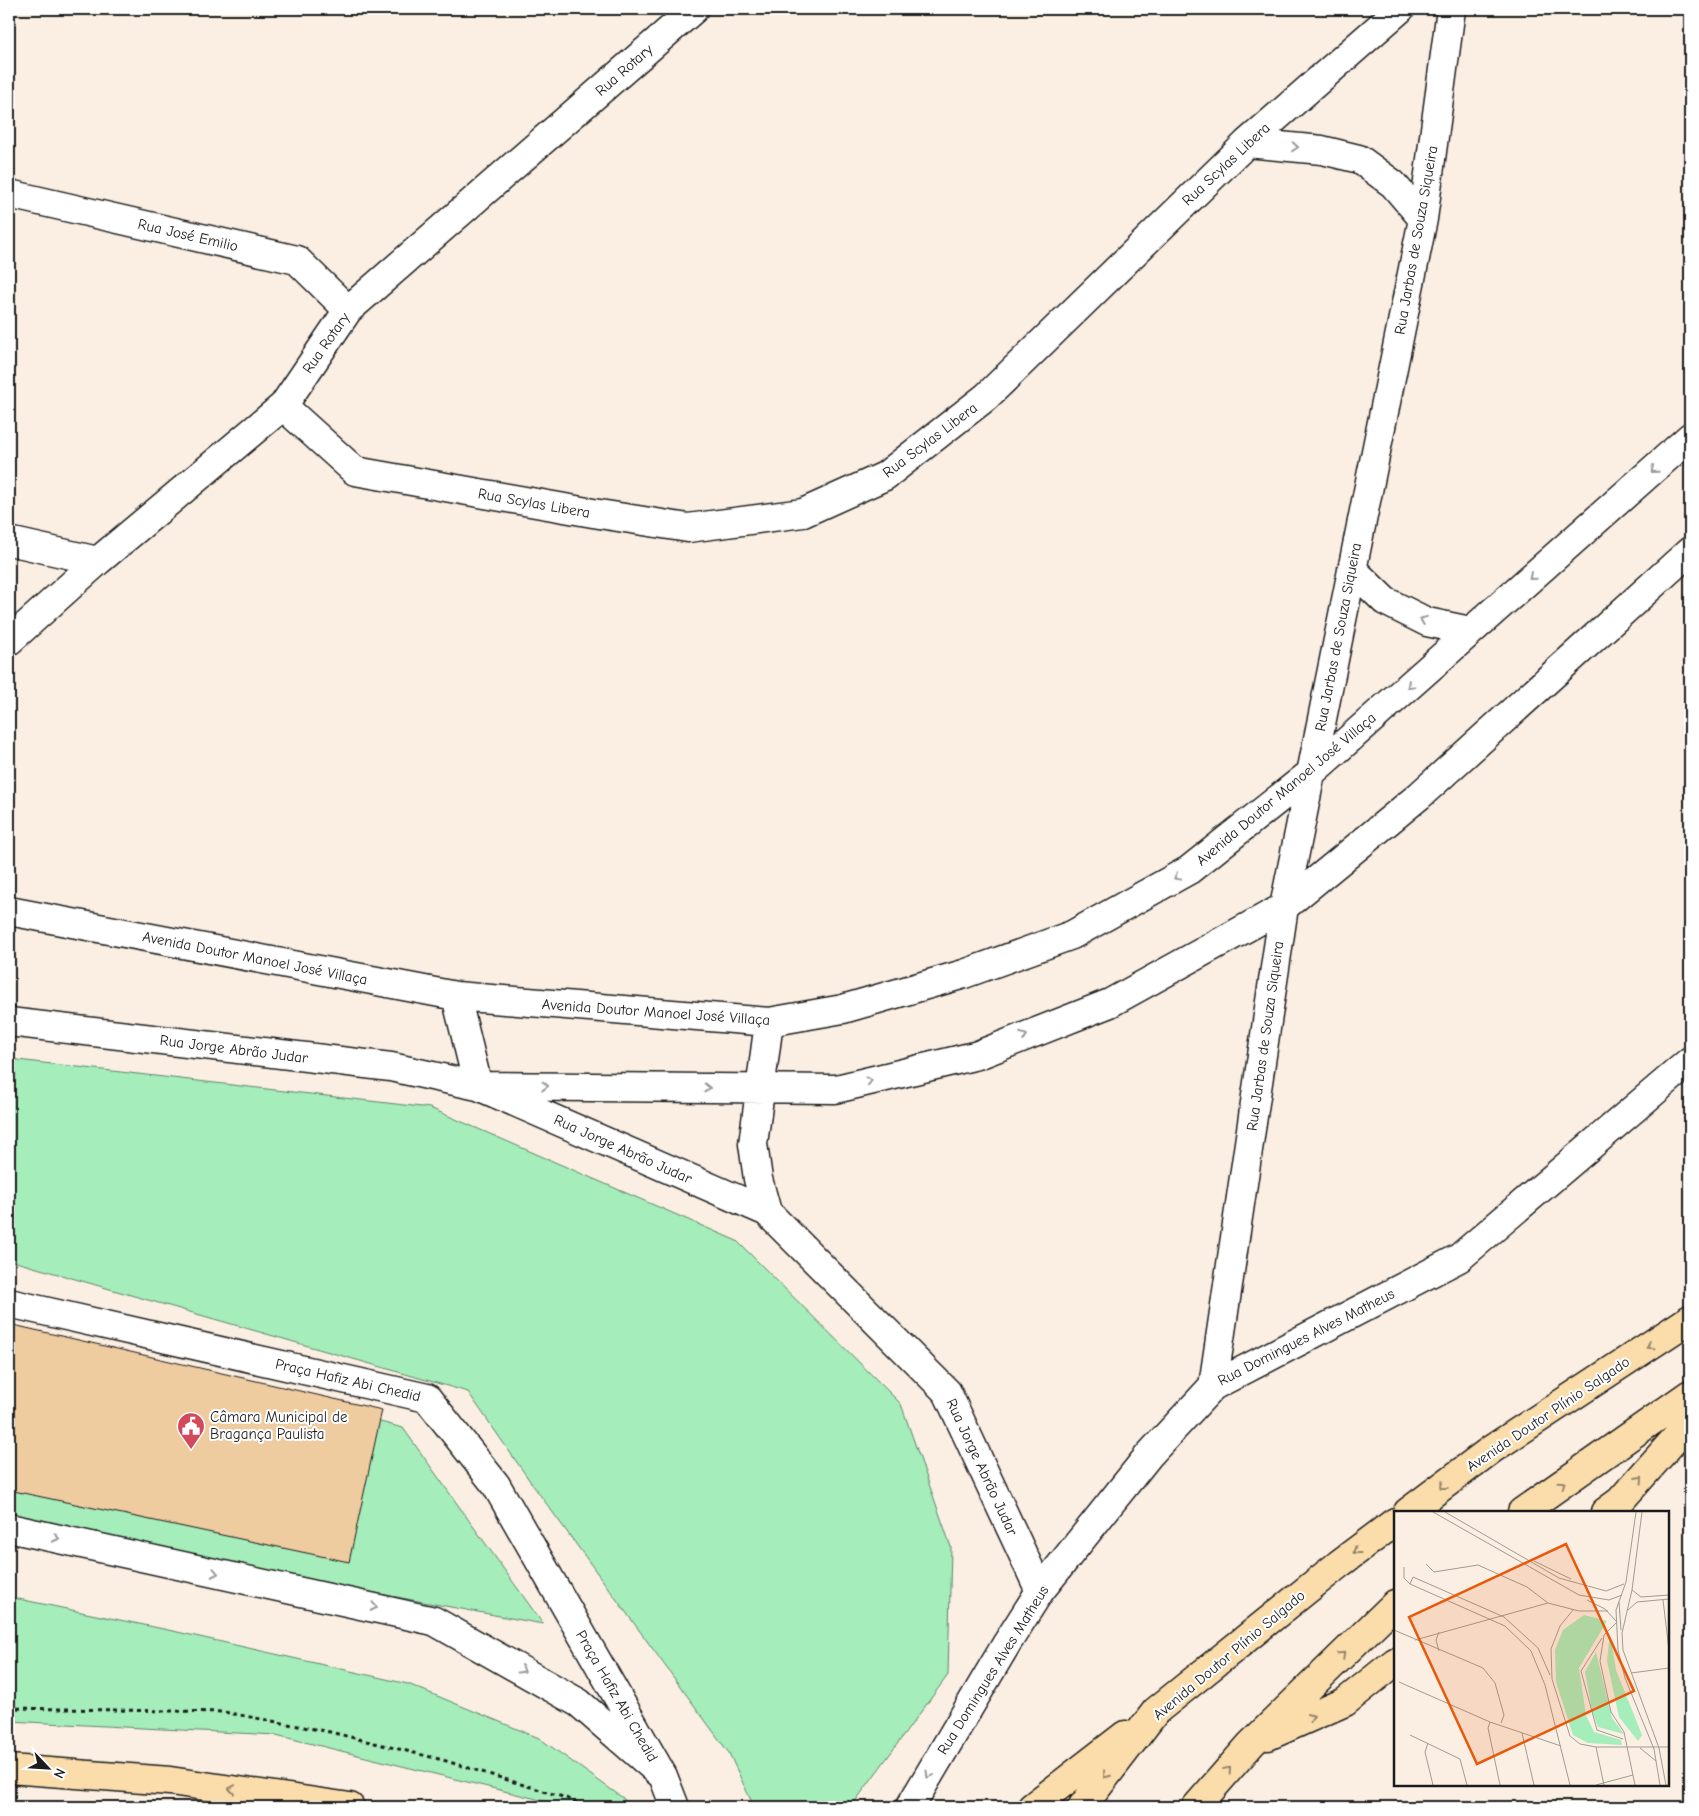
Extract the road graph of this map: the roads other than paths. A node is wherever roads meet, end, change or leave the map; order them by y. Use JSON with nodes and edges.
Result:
{"nodes":[{"id":1,"x":694,"y":9,"type":"edge"},
{"id":2,"x":1400,"y":9,"type":"edge"},
{"id":3,"x":1452,"y":9,"type":"edge"},
{"id":4,"x":1246,"y":143,"type":"junction"},
{"id":5,"x":9,"y":194,"type":"edge"},
{"id":6,"x":1423,"y":219,"type":"junction"},
{"id":7,"x":348,"y":310,"type":"junction"},
{"id":8,"x":282,"y":406,"type":"junction"},
{"id":9,"x":1690,"y":437,"type":"edge"},
{"id":10,"x":9,"y":541,"type":"edge"},
{"id":11,"x":1690,"y":551,"type":"edge"},
{"id":12,"x":98,"y":561,"type":"junction"},
{"id":13,"x":1352,"y":569,"type":"junction"},
{"id":14,"x":1470,"y":631,"type":"junction"},
{"id":15,"x":9,"y":640,"type":"edge"},
{"id":16,"x":1311,"y":773,"type":"junction"},
{"id":17,"x":1284,"y":907,"type":"junction"},
{"id":18,"x":9,"y":911,"type":"edge"},
{"id":19,"x":456,"y":996,"type":"junction"},
{"id":20,"x":9,"y":1022,"type":"edge"},
{"id":21,"x":769,"y":1022,"type":"junction"},
{"id":22,"x":1690,"y":1061,"type":"edge"},
{"id":23,"x":478,"y":1086,"type":"junction"},
{"id":24,"x":761,"y":1088,"type":"junction"},
{"id":25,"x":767,"y":1212,"type":"junction"},
{"id":26,"x":9,"y":1303,"type":"edge"},
{"id":27,"x":1690,"y":1319,"type":"edge"},
{"id":28,"x":1213,"y":1386,"type":"junction"},
{"id":29,"x":1690,"y":1394,"type":"edge"},
{"id":30,"x":1690,"y":1422,"type":"edge"},
{"id":31,"x":1409,"y":1511,"type":"edge"},
{"id":32,"x":1523,"y":1511,"type":"edge"},
{"id":33,"x":1606,"y":1511,"type":"edge"},
{"id":34,"x":1394,"y":1523,"type":"edge"},
{"id":35,"x":9,"y":1528,"type":"edge"},
{"id":36,"x":1040,"y":1591,"type":"junction"},
{"id":37,"x":1394,"y":1605,"type":"edge"},
{"id":38,"x":1394,"y":1663,"type":"edge"},
{"id":39,"x":1156,"y":1711,"type":"junction"},
{"id":40,"x":1251,"y":1744,"type":"junction"},
{"id":41,"x":9,"y":1769,"type":"edge"},
{"id":42,"x":663,"y":1776,"type":"junction"},
{"id":43,"x":350,"y":1807,"type":"edge"},
{"id":44,"x":675,"y":1807,"type":"edge"},
{"id":45,"x":910,"y":1807,"type":"edge"},
{"id":46,"x":1032,"y":1807,"type":"edge"},
{"id":47,"x":1082,"y":1807,"type":"edge"},
{"id":48,"x":1196,"y":1807,"type":"edge"}],
"edges":[{"from":1,"to":7,"type":"street","name":"Rua Rotary"},
{"from":2,"to":4,"type":"street","name":"Rua Scylas Libera"},
{"from":3,"to":6,"type":"street","name":"Rua Jarbas de Souza Siqueira"},
{"from":4,"to":6,"type":"street","one_way":true},
{"from":4,"to":8,"type":"street","name":"Rua Scylas Libera"},
{"from":5,"to":7,"type":"street","name":"Rua José Emilio"},
{"from":6,"to":13,"type":"street","name":"Rua Jarbas de Souza Siqueira"},
{"from":7,"to":8,"type":"street","name":"Rua Rotary"},
{"from":8,"to":12,"type":"street","name":"Rua Rotary"},
{"from":9,"to":14,"type":"street","name":"Avenida Doutor Manoel José Villaça","one_way":true},
{"from":10,"to":12,"type":"street"},
{"from":11,"to":17,"type":"street"},
{"from":12,"to":15,"type":"street","name":"Rua Rotary"},
{"from":14,"to":13,"type":"street","one_way":true},
{"from":13,"to":16,"type":"street","name":"Rua Jarbas de Souza Siqueira"},
{"from":14,"to":16,"type":"street","name":"Avenida Doutor Manoel José Villaça","one_way":true},
{"from":16,"to":17,"type":"street","name":"Rua Jarbas de Souza Siqueira"},
{"from":16,"to":21,"type":"street","name":"Avenida Doutor Manoel José Villaça","one_way":true},
{"from":24,"to":17,"type":"street","one_way":true},
{"from":17,"to":28,"type":"street","name":"Rua Jarbas de Souza Siqueira"},
{"from":18,"to":19,"type":"street","name":"Avenida Doutor Manoel José Villaça"},
{"from":19,"to":21,"type":"street","name":"Avenida Doutor Manoel José Villaça"},
{"from":19,"to":23,"type":"street"},
{"from":20,"to":23,"type":"street","name":"Rua Jorge Abrão Judar"},
{"from":21,"to":24,"type":"street"},
{"from":22,"to":28,"type":"street","name":"Rua Domingues Alves Matheus"},
{"from":23,"to":24,"type":"street","one_way":true},
{"from":23,"to":25,"type":"street","name":"Rua Jorge Abrão Judar"},
{"from":24,"to":25,"type":"street"},
{"from":25,"to":36,"type":"street","name":"Rua Jorge Abrão Judar"},
{"from":26,"to":42,"type":"street","name":"Praça Hafiz Abi Chedid"},
{"from":27,"to":31,"type":"main road","name":"Avenida Doutor Plínio Salgado","one_way":true},
{"from":28,"to":36,"type":"street","name":"Rua Domingues Alves Matheus"},
{"from":32,"to":29,"type":"main road","one_way":true},
{"from":33,"to":30,"type":"main road","one_way":true},
{"from":34,"to":39,"type":"main road","name":"Avenida Doutor Plínio Salgado","one_way":true},
{"from":35,"to":42,"type":"street","name":"Praça Hafiz Abi Chedid","one_way":true},
{"from":36,"to":45,"type":"street","name":"Rua Domingues Alves Matheus","one_way":true},
{"from":40,"to":37,"type":"main road","one_way":true},
{"from":40,"to":38,"type":"main road","one_way":true},
{"from":39,"to":46,"type":"main road"},
{"from":39,"to":47,"type":"main road","name":"Avenida Doutor Plínio Salgado","one_way":true},
{"from":48,"to":40,"type":"main road","one_way":true},
{"from":43,"to":41,"type":"main road","one_way":true},
{"from":42,"to":44,"type":"street","name":"Praça Hafiz Abi Chedid"}]}
